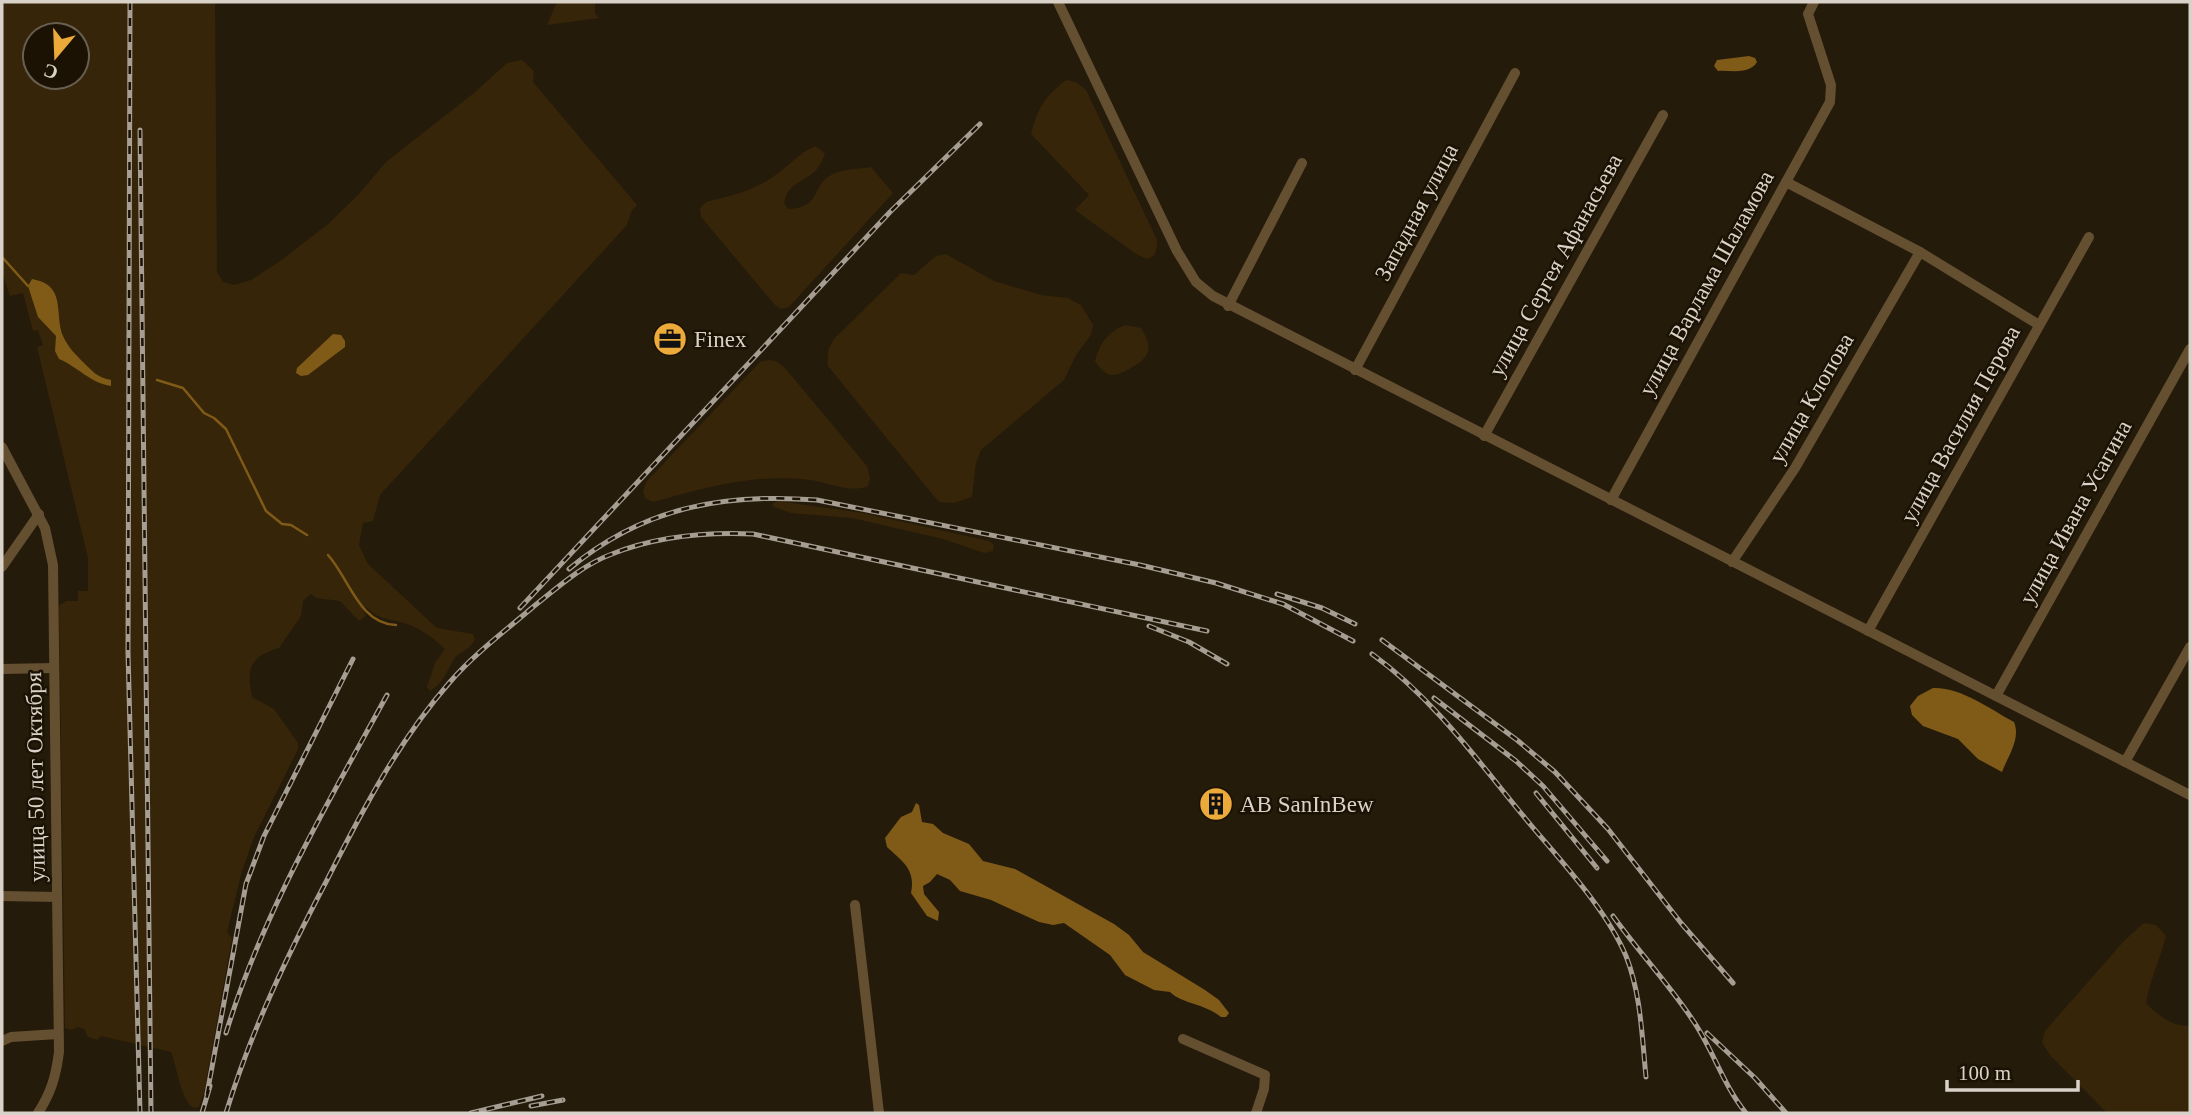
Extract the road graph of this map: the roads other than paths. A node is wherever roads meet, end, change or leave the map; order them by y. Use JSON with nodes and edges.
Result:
{"nodes":[{"id":1,"x":1058,"y":2,"type":"edge"},
{"id":2,"x":1814,"y":2,"type":"edge"},
{"id":3,"x":1515,"y":73,"type":"dead end"},
{"id":4,"x":1663,"y":115,"type":"dead end"},
{"id":5,"x":1302,"y":163,"type":"dead end"},
{"id":6,"x":1786,"y":182,"type":"junction"},
{"id":7,"x":2089,"y":237,"type":"dead end"},
{"id":8,"x":1920,"y":251,"type":"junction"},
{"id":9,"x":1228,"y":306,"type":"junction"},
{"id":10,"x":2039,"y":325,"type":"junction"},
{"id":11,"x":2190,"y":349,"type":"edge"},
{"id":12,"x":1355,"y":370,"type":"junction"},
{"id":13,"x":1484,"y":436,"type":"junction"},
{"id":14,"x":2,"y":447,"type":"edge"},
{"id":15,"x":1611,"y":500,"type":"junction"},
{"id":16,"x":39,"y":514,"type":"junction"},
{"id":17,"x":1732,"y":562,"type":"junction"},
{"id":18,"x":2,"y":567,"type":"edge"},
{"id":19,"x":1868,"y":632,"type":"junction"},
{"id":20,"x":2190,"y":647,"type":"edge"},
{"id":21,"x":54,"y":668,"type":"junction"},
{"id":22,"x":2,"y":669,"type":"edge"},
{"id":23,"x":1996,"y":696,"type":"junction"},
{"id":24,"x":2125,"y":762,"type":"junction"},
{"id":25,"x":2190,"y":795,"type":"edge"},
{"id":26,"x":2,"y":896,"type":"edge"},
{"id":27,"x":57,"y":897,"type":"junction"},
{"id":28,"x":855,"y":905,"type":"dead end"},
{"id":29,"x":58,"y":1034,"type":"junction"},
{"id":30,"x":1183,"y":1039,"type":"dead end"},
{"id":31,"x":2,"y":1041,"type":"edge"},
{"id":32,"x":38,"y":1113,"type":"edge"},
{"id":33,"x":878,"y":1113,"type":"edge"},
{"id":34,"x":1256,"y":1113,"type":"edge"}],
"edges":[{"from":1,"to":9,"type":"street"},
{"from":2,"to":6,"type":"street","name":"улица Варлама Шаламова"},
{"from":3,"to":12,"type":"street","name":"Западная улица"},
{"from":4,"to":13,"type":"street","name":"улица Сергея Афанасьева"},
{"from":5,"to":9,"type":"street"},
{"from":6,"to":8,"type":"street"},
{"from":6,"to":15,"type":"street","name":"улица Варлама Шаламова"},
{"from":7,"to":10,"type":"street","name":"улица Василия Перова"},
{"from":8,"to":10,"type":"street"},
{"from":8,"to":17,"type":"street","name":"улица Клопова"},
{"from":9,"to":12,"type":"street"},
{"from":10,"to":19,"type":"street","name":"улица Василия Перова"},
{"from":11,"to":23,"type":"street","name":"улица Ивана Усагина"},
{"from":12,"to":13,"type":"street"},
{"from":13,"to":15,"type":"street"},
{"from":14,"to":16,"type":"street","name":"улица 50 лет Октября"},
{"from":15,"to":17,"type":"street"},
{"from":16,"to":18,"type":"street"},
{"from":16,"to":21,"type":"street","name":"улица 50 лет Октября"},
{"from":17,"to":19,"type":"street"},
{"from":19,"to":23,"type":"street"},
{"from":20,"to":24,"type":"street"},
{"from":21,"to":22,"type":"street"},
{"from":21,"to":27,"type":"street","name":"улица 50 лет Октября"},
{"from":23,"to":24,"type":"street"},
{"from":24,"to":25,"type":"street"},
{"from":26,"to":27,"type":"street"},
{"from":27,"to":29,"type":"street","name":"улица 50 лет Октября"},
{"from":28,"to":33,"type":"street"},
{"from":29,"to":31,"type":"street"},
{"from":29,"to":32,"type":"street","name":"улица 50 лет Октября"},
{"from":30,"to":34,"type":"street"}]}
